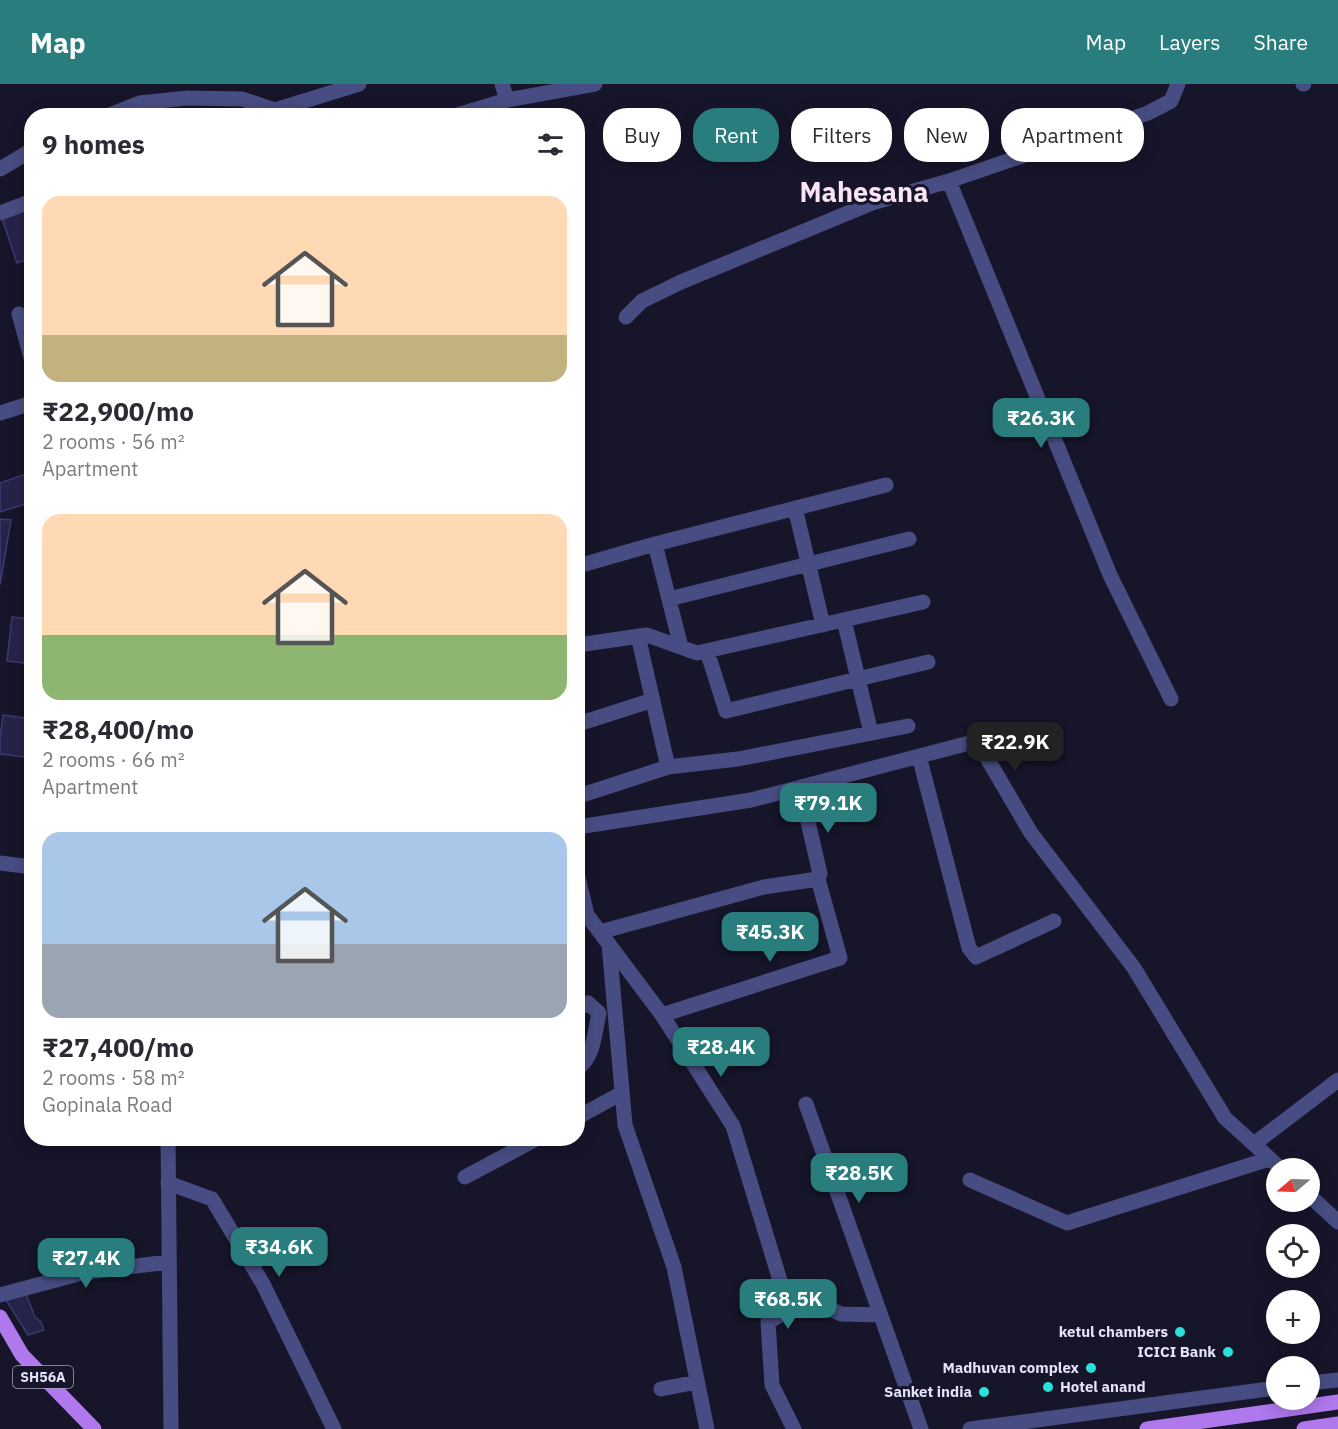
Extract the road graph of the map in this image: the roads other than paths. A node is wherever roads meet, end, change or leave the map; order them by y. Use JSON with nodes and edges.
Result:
{"nodes":[{"id":1,"x":359,"y":84,"type":"edge"},
{"id":2,"x":502,"y":84,"type":"edge"},
{"id":3,"x":595,"y":84,"type":"edge"},
{"id":4,"x":1178,"y":84,"type":"edge"},
{"id":5,"x":507,"y":100,"type":"junction"},
{"id":6,"x":127,"y":108,"type":"edge"},
{"id":7,"x":264,"y":108,"type":"edge"},
{"id":8,"x":290,"y":108,"type":"edge"},
{"id":9,"x":480,"y":108,"type":"edge"},
{"id":10,"x":24,"y":155,"type":"edge"},
{"id":11,"x":0,"y":169,"type":"edge"},
{"id":12,"x":949,"y":181,"type":"junction"},
{"id":13,"x":24,"y":204,"type":"edge"},
{"id":14,"x":0,"y":213,"type":"edge"},
{"id":15,"x":20,"y":314,"type":"dead end"},
{"id":16,"x":626,"y":317,"type":"dead end"},
{"id":17,"x":24,"y":330,"type":"edge"},
{"id":18,"x":24,"y":406,"type":"edge"},
{"id":19,"x":0,"y":413,"type":"edge"},
{"id":20,"x":886,"y":485,"type":"dead end"},
{"id":21,"x":795,"y":508,"type":"junction"},
{"id":22,"x":909,"y":539,"type":"dead end"},
{"id":23,"x":655,"y":544,"type":"junction"},
{"id":24,"x":585,"y":564,"type":"edge"},
{"id":25,"x":808,"y":564,"type":"junction"},
{"id":26,"x":669,"y":599,"type":"junction"},
{"id":27,"x":923,"y":602,"type":"dead end"},
{"id":28,"x":844,"y":620,"type":"junction"},
{"id":29,"x":823,"y":625,"type":"junction"},
{"id":30,"x":638,"y":636,"type":"junction"},
{"id":31,"x":585,"y":644,"type":"edge"},
{"id":32,"x":681,"y":647,"type":"junction"},
{"id":33,"x":707,"y":651,"type":"junction"},
{"id":34,"x":928,"y":662,"type":"dead end"},
{"id":35,"x":858,"y":679,"type":"junction"},
{"id":36,"x":1172,"y":699,"type":"dead end"},
{"id":37,"x":653,"y":700,"type":"junction"},
{"id":38,"x":585,"y":722,"type":"edge"},
{"id":39,"x":908,"y":726,"type":"dead end"},
{"id":40,"x":871,"y":733,"type":"junction"},
{"id":41,"x":919,"y":756,"type":"junction"},
{"id":42,"x":668,"y":767,"type":"junction"},
{"id":43,"x":800,"y":787,"type":"junction"},
{"id":44,"x":585,"y":794,"type":"dead end"},
{"id":45,"x":585,"y":826,"type":"edge"},
{"id":46,"x":0,"y":863,"type":"edge"},
{"id":47,"x":24,"y":866,"type":"edge"},
{"id":48,"x":818,"y":879,"type":"junction"},
{"id":49,"x":585,"y":907,"type":"edge"},
{"id":50,"x":1054,"y":921,"type":"dead end"},
{"id":51,"x":604,"y":938,"type":"junction"},
{"id":52,"x":585,"y":1005,"type":"edge"},
{"id":53,"x":662,"y":1016,"type":"junction"},
{"id":54,"x":585,"y":1061,"type":"edge"},
{"id":55,"x":1338,"y":1080,"type":"edge"},
{"id":56,"x":622,"y":1093,"type":"junction"},
{"id":57,"x":806,"y":1104,"type":"dead end"},
{"id":58,"x":585,"y":1113,"type":"edge"},
{"id":59,"x":1254,"y":1144,"type":"junction"},
{"id":60,"x":168,"y":1146,"type":"edge"},
{"id":61,"x":522,"y":1146,"type":"edge"},
{"id":62,"x":1269,"y":1158,"type":"edge"},
{"id":63,"x":1266,"y":1167,"type":"edge"},
{"id":64,"x":465,"y":1177,"type":"dead end"},
{"id":65,"x":970,"y":1180,"type":"dead end"},
{"id":66,"x":168,"y":1183,"type":"junction"},
{"id":67,"x":1320,"y":1205,"type":"edge"},
{"id":68,"x":1338,"y":1222,"type":"edge"},
{"id":69,"x":168,"y":1262,"type":"junction"},
{"id":70,"x":0,"y":1295,"type":"edge"},
{"id":71,"x":789,"y":1310,"type":"junction"},
{"id":72,"x":881,"y":1315,"type":"junction"},
{"id":73,"x":0,"y":1317,"type":"edge"},
{"id":74,"x":1338,"y":1380,"type":"edge"},
{"id":75,"x":697,"y":1382,"type":"junction"},
{"id":76,"x":1320,"y":1382,"type":"edge"},
{"id":77,"x":661,"y":1389,"type":"dead end"},
{"id":78,"x":1266,"y":1389,"type":"edge"},
{"id":79,"x":1338,"y":1402,"type":"edge"},
{"id":80,"x":1338,"y":1424,"type":"edge"},
{"id":81,"x":94,"y":1429,"type":"edge"},
{"id":82,"x":171,"y":1429,"type":"edge"},
{"id":83,"x":334,"y":1429,"type":"edge"},
{"id":84,"x":707,"y":1429,"type":"edge"},
{"id":85,"x":794,"y":1429,"type":"edge"},
{"id":86,"x":921,"y":1429,"type":"edge"},
{"id":87,"x":970,"y":1429,"type":"edge"},
{"id":88,"x":1147,"y":1429,"type":"edge"},
{"id":89,"x":1304,"y":1429,"type":"edge"}],
"edges":[{"from":1,"to":8,"type":"street"},
{"from":2,"to":5,"type":"street"},
{"from":3,"to":5,"type":"street"},
{"from":4,"to":12,"type":"street"},
{"from":5,"to":9,"type":"street"},
{"from":6,"to":7,"type":"street"},
{"from":10,"to":11,"type":"street"},
{"from":12,"to":16,"type":"street"},
{"from":12,"to":36,"type":"street"},
{"from":13,"to":14,"type":"street"},
{"from":15,"to":17,"type":"street"},
{"from":18,"to":19,"type":"street"},
{"from":20,"to":21,"type":"street"},
{"from":21,"to":23,"type":"street"},
{"from":21,"to":25,"type":"street"},
{"from":22,"to":25,"type":"street"},
{"from":23,"to":24,"type":"street"},
{"from":23,"to":26,"type":"street"},
{"from":25,"to":26,"type":"street"},
{"from":25,"to":29,"type":"street"},
{"from":26,"to":32,"type":"street"},
{"from":27,"to":28,"type":"street"},
{"from":28,"to":29,"type":"street"},
{"from":28,"to":35,"type":"street"},
{"from":29,"to":33,"type":"street"},
{"from":30,"to":31,"type":"street"},
{"from":30,"to":32,"type":"street"},
{"from":30,"to":37,"type":"street"},
{"from":32,"to":33,"type":"street"},
{"from":33,"to":35,"type":"street"},
{"from":34,"to":35,"type":"street"},
{"from":35,"to":40,"type":"street"},
{"from":37,"to":38,"type":"street"},
{"from":37,"to":42,"type":"street"},
{"from":39,"to":40,"type":"street"},
{"from":40,"to":42,"type":"street"},
{"from":41,"to":43,"type":"street"},
{"from":41,"to":50,"type":"street"},
{"from":41,"to":59,"type":"street"},
{"from":42,"to":44,"type":"street"},
{"from":43,"to":45,"type":"street"},
{"from":43,"to":48,"type":"street"},
{"from":46,"to":47,"type":"street"},
{"from":48,"to":51,"type":"street"},
{"from":48,"to":53,"type":"street"},
{"from":49,"to":51,"type":"street"},
{"from":51,"to":53,"type":"street"},
{"from":51,"to":56,"type":"street"},
{"from":52,"to":54,"type":"street"},
{"from":53,"to":71,"type":"street"},
{"from":55,"to":59,"type":"street"},
{"from":56,"to":58,"type":"street"},
{"from":56,"to":75,"type":"street"},
{"from":57,"to":72,"type":"street"},
{"from":59,"to":62,"type":"street"},
{"from":60,"to":66,"type":"street"},
{"from":61,"to":64,"type":"street"},
{"from":63,"to":65,"type":"street"},
{"from":66,"to":69,"type":"street"},
{"from":66,"to":83,"type":"street"},
{"from":67,"to":68,"type":"street"},
{"from":69,"to":70,"type":"street"},
{"from":69,"to":82,"type":"street"},
{"from":71,"to":72,"type":"street"},
{"from":71,"to":85,"type":"street"},
{"from":72,"to":86,"type":"street"},
{"from":73,"to":81,"type":"main road","number":"SH56A"},
{"from":74,"to":76,"type":"street"},
{"from":75,"to":77,"type":"street"},
{"from":75,"to":84,"type":"street"},
{"from":78,"to":87,"type":"street"},
{"from":79,"to":88,"type":"main road"},
{"from":80,"to":89,"type":"main road"}]}
